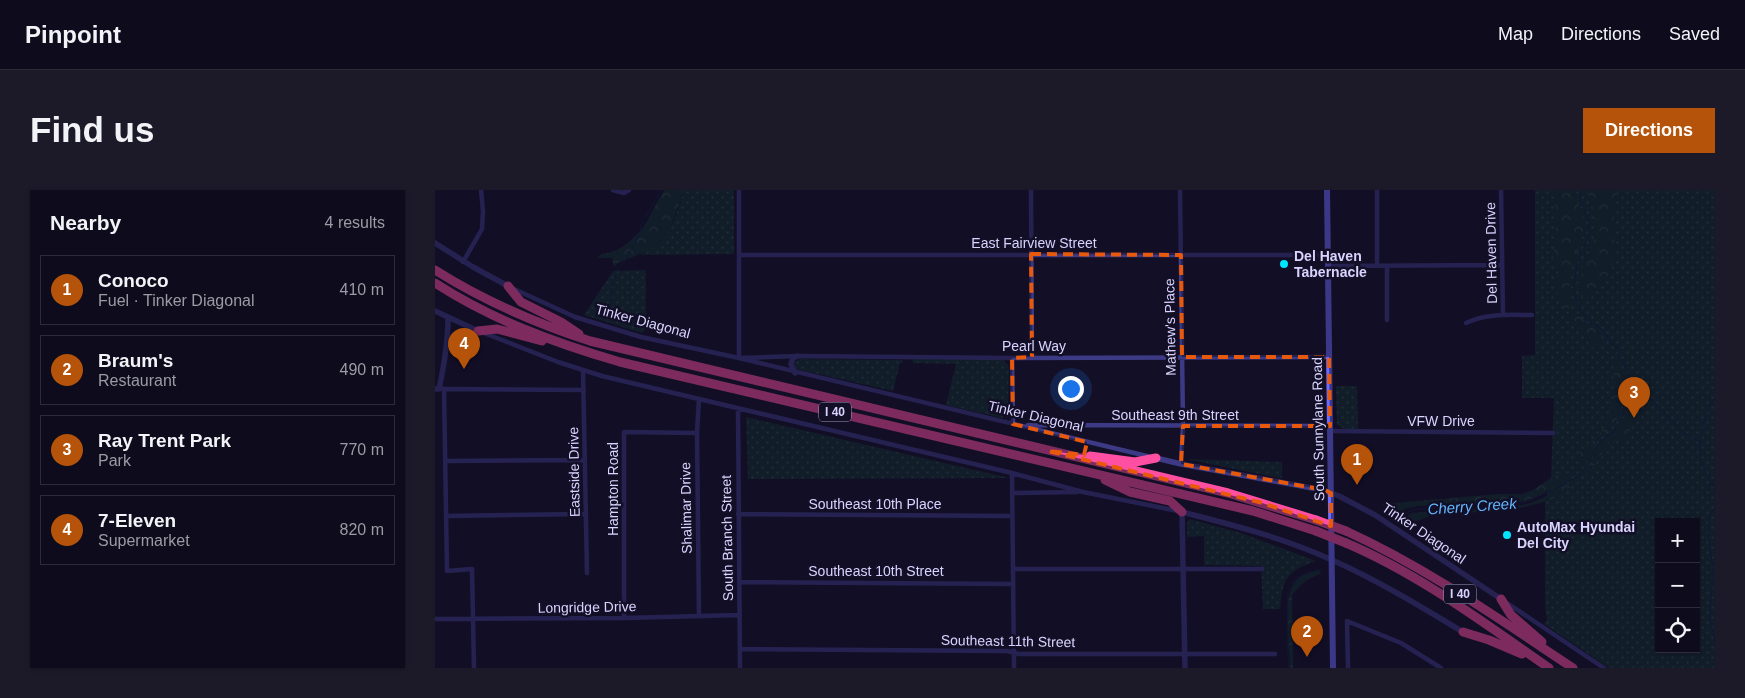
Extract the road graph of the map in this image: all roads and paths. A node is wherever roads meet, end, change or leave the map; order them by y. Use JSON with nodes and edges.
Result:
{"nodes":[{"id":1,"x":481,"y":190,"type":"edge"},
{"id":2,"x":613,"y":190,"type":"edge"},
{"id":3,"x":629,"y":190,"type":"edge"},
{"id":4,"x":739,"y":190,"type":"edge"},
{"id":5,"x":1031,"y":190,"type":"edge"},
{"id":6,"x":1180,"y":190,"type":"edge"},
{"id":7,"x":1327,"y":190,"type":"edge"},
{"id":8,"x":1377,"y":190,"type":"edge"},
{"id":9,"x":1501,"y":190,"type":"edge"},
{"id":10,"x":435,"y":243,"type":"edge"},
{"id":11,"x":1031,"y":254,"type":"junction"},
{"id":12,"x":1328,"y":254,"type":"junction"},
{"id":13,"x":739,"y":255,"type":"junction"},
{"id":14,"x":1181,"y":255,"type":"junction"},
{"id":15,"x":463,"y":262,"type":"junction"},
{"id":16,"x":1503,"y":265,"type":"junction"},
{"id":17,"x":1328,"y":266,"type":"junction"},
{"id":18,"x":1377,"y":266,"type":"junction"},
{"id":19,"x":1387,"y":266,"type":"junction"},
{"id":20,"x":435,"y":270,"type":"edge"},
{"id":21,"x":435,"y":284,"type":"edge"},
{"id":22,"x":508,"y":286,"type":"junction"},
{"id":23,"x":435,"y":311,"type":"edge"},
{"id":24,"x":1503,"y":315,"type":"junction"},
{"id":25,"x":1532,"y":315,"type":"dead end"},
{"id":26,"x":448,"y":318,"type":"junction"},
{"id":27,"x":1387,"y":320,"type":"dead end"},
{"id":28,"x":1466,"y":323,"type":"dead end"},
{"id":29,"x":478,"y":331,"type":"junction"},
{"id":30,"x":590,"y":342,"type":"junction"},
{"id":31,"x":583,"y":351,"type":"junction"},
{"id":32,"x":797,"y":356,"type":"junction"},
{"id":33,"x":1032,"y":357,"type":"junction"},
{"id":34,"x":1182,"y":357,"type":"junction"},
{"id":35,"x":1329,"y":357,"type":"junction"},
{"id":36,"x":739,"y":358,"type":"junction"},
{"id":37,"x":1011,"y":358,"type":"junction"},
{"id":38,"x":583,"y":370,"type":"junction"},
{"id":39,"x":795,"y":373,"type":"junction"},
{"id":40,"x":439,"y":389,"type":"edge"},
{"id":41,"x":584,"y":390,"type":"junction"},
{"id":42,"x":699,"y":399,"type":"junction"},
{"id":43,"x":738,"y":408,"type":"junction"},
{"id":44,"x":1013,"y":424,"type":"junction"},
{"id":45,"x":1019,"y":425,"type":"junction"},
{"id":46,"x":1183,"y":426,"type":"junction"},
{"id":47,"x":1330,"y":429,"type":"junction"},
{"id":48,"x":697,"y":433,"type":"junction"},
{"id":49,"x":1553,"y":433,"type":"dead end"},
{"id":50,"x":1048,"y":451,"type":"junction"},
{"id":51,"x":1156,"y":458,"type":"junction"},
{"id":52,"x":585,"y":460,"type":"junction"},
{"id":53,"x":445,"y":461,"type":"junction"},
{"id":54,"x":1181,"y":464,"type":"junction"},
{"id":55,"x":1087,"y":472,"type":"junction"},
{"id":56,"x":1012,"y":473,"type":"junction"},
{"id":57,"x":1012,"y":492,"type":"junction"},
{"id":58,"x":1083,"y":492,"type":"junction"},
{"id":59,"x":1331,"y":493,"type":"junction"},
{"id":60,"x":1182,"y":512,"type":"junction"},
{"id":61,"x":586,"y":514,"type":"junction"},
{"id":62,"x":738,"y":514,"type":"junction"},
{"id":63,"x":446,"y":516,"type":"junction"},
{"id":64,"x":1012,"y":516,"type":"junction"},
{"id":65,"x":1332,"y":560,"type":"junction"},
{"id":66,"x":1184,"y":568,"type":"junction"},
{"id":67,"x":1013,"y":569,"type":"junction"},
{"id":68,"x":1262,"y":569,"type":"dead end"},
{"id":69,"x":587,"y":573,"type":"dead end"},
{"id":70,"x":739,"y":582,"type":"junction"},
{"id":71,"x":1013,"y":584,"type":"junction"},
{"id":72,"x":1501,"y":599,"type":"junction"},
{"id":73,"x":740,"y":615,"type":"junction"},
{"id":74,"x":699,"y":616,"type":"junction"},
{"id":75,"x":624,"y":618,"type":"junction"},
{"id":76,"x":435,"y":619,"type":"edge"},
{"id":77,"x":473,"y":620,"type":"junction"},
{"id":78,"x":1463,"y":632,"type":"joint"},
{"id":79,"x":740,"y":649,"type":"junction"},
{"id":80,"x":1013,"y":652,"type":"junction"},
{"id":81,"x":1185,"y":653,"type":"junction"},
{"id":82,"x":1275,"y":654,"type":"dead end"},
{"id":83,"x":1541,"y":662,"type":"junction"},
{"id":84,"x":1571,"y":667,"type":"edge"},
{"id":85,"x":474,"y":668,"type":"edge"},
{"id":86,"x":740,"y":668,"type":"edge"},
{"id":87,"x":1014,"y":668,"type":"edge"},
{"id":88,"x":1185,"y":668,"type":"edge"},
{"id":89,"x":1333,"y":668,"type":"edge"},
{"id":90,"x":1348,"y":668,"type":"edge"},
{"id":91,"x":1441,"y":668,"type":"edge"},
{"id":92,"x":1549,"y":668,"type":"edge"},
{"id":93,"x":1604,"y":668,"type":"edge"}],
"edges":[{"from":1,"to":15,"type":"street"},
{"from":2,"to":3,"type":"street"},
{"from":4,"to":13,"type":"street"},
{"from":5,"to":11,"type":"street"},
{"from":6,"to":14,"type":"street","name":"Mathew's Place"},
{"from":7,"to":12,"type":"main road","name":"South Sunnylane Road"},
{"from":8,"to":18,"type":"street"},
{"from":9,"to":16,"type":"street","name":"Del Haven Drive"},
{"from":10,"to":15,"type":"street","name":"Tinker Diagonal"},
{"from":11,"to":13,"type":"street","name":"East Fairview Street"},
{"from":11,"to":14,"type":"street","name":"East Fairview Street"},
{"from":11,"to":33,"type":"street"},
{"from":12,"to":14,"type":"street","name":"East Fairview Street"},
{"from":12,"to":17,"type":"main road","name":"South Sunnylane Road"},
{"from":13,"to":36,"type":"street"},
{"from":14,"to":34,"type":"street","name":"Mathew's Place"},
{"from":15,"to":22,"type":"street","name":"Tinker Diagonal"},
{"from":16,"to":19,"type":"street"},
{"from":16,"to":24,"type":"street","name":"Del Haven Drive"},
{"from":17,"to":18,"type":"street"},
{"from":17,"to":35,"type":"main road","name":"South Sunnylane Road"},
{"from":18,"to":19,"type":"street"},
{"from":19,"to":27,"type":"street"},
{"from":20,"to":30,"type":"highway","number":"I 40"},
{"from":21,"to":31,"type":"highway","number":"I 40"},
{"from":22,"to":30,"type":"highway"},
{"from":22,"to":36,"type":"street","name":"Tinker Diagonal"},
{"from":23,"to":26,"type":"street"},
{"from":24,"to":25,"type":"street","name":"Del Haven Drive"},
{"from":24,"to":28,"type":"street","name":"Del Haven Drive"},
{"from":26,"to":29,"type":"street"},
{"from":26,"to":40,"type":"street"},
{"from":29,"to":31,"type":"highway"},
{"from":29,"to":38,"type":"street"},
{"from":30,"to":50,"type":"highway","number":"I 40"},
{"from":31,"to":55,"type":"highway","number":"I 40"},
{"from":32,"to":36,"type":"street","name":"Pearl Way"},
{"from":32,"to":37,"type":"street","name":"Pearl Way"},
{"from":32,"to":39,"type":"street"},
{"from":33,"to":34,"type":"street","name":"Pearl Way"},
{"from":33,"to":37,"type":"street","name":"Pearl Way"},
{"from":34,"to":35,"type":"street","name":"Pearl Way"},
{"from":34,"to":46,"type":"street","name":"Mathew's Place"},
{"from":35,"to":47,"type":"main road","name":"South Sunnylane Road"},
{"from":36,"to":39,"type":"street","name":"Tinker Diagonal"},
{"from":37,"to":44,"type":"street"},
{"from":38,"to":41,"type":"street","name":"Eastside Drive"},
{"from":38,"to":42,"type":"street"},
{"from":39,"to":44,"type":"street","name":"Tinker Diagonal"},
{"from":40,"to":41,"type":"street"},
{"from":40,"to":53,"type":"street"},
{"from":41,"to":52,"type":"street","name":"Eastside Drive"},
{"from":42,"to":43,"type":"street"},
{"from":42,"to":48,"type":"street","name":"Shalimar Drive"},
{"from":43,"to":56,"type":"street"},
{"from":43,"to":62,"type":"street","name":"South Branch Street"},
{"from":44,"to":45,"type":"street","name":"Tinker Diagonal"},
{"from":45,"to":46,"type":"street","name":"Southeast 9th Street"},
{"from":45,"to":51,"type":"street","name":"Tinker Diagonal"},
{"from":46,"to":47,"type":"street","name":"Southeast 9th Street"},
{"from":46,"to":54,"type":"street","name":"Mathew's Place"},
{"from":47,"to":49,"type":"street","name":"VFW Drive"},
{"from":47,"to":59,"type":"main road","name":"South Sunnylane Road"},
{"from":48,"to":74,"type":"street","name":"Shalimar Drive"},
{"from":48,"to":75,"type":"street","name":"Hampton Road"},
{"from":50,"to":51,"type":"highway"},
{"from":50,"to":84,"type":"highway","number":"I 40","bridge":true},
{"from":51,"to":54,"type":"street","name":"Tinker Diagonal"},
{"from":52,"to":53,"type":"street"},
{"from":52,"to":61,"type":"street","name":"Eastside Drive"},
{"from":53,"to":63,"type":"street"},
{"from":54,"to":59,"type":"street","name":"Tinker Diagonal"},
{"from":55,"to":60,"type":"highway"},
{"from":55,"to":83,"type":"highway","number":"I 40","bridge":true},
{"from":56,"to":57,"type":"street"},
{"from":56,"to":58,"type":"street"},
{"from":57,"to":58,"type":"street"},
{"from":57,"to":64,"type":"street"},
{"from":58,"to":60,"type":"street"},
{"from":59,"to":65,"type":"main road","name":"South Sunnylane Road"},
{"from":59,"to":72,"type":"street","name":"Tinker Diagonal"},
{"from":60,"to":65,"type":"street"},
{"from":60,"to":66,"type":"street"},
{"from":61,"to":63,"type":"street"},
{"from":61,"to":69,"type":"street","name":"Eastside Drive"},
{"from":62,"to":64,"type":"street","name":"Southeast 10th Place"},
{"from":62,"to":70,"type":"street","name":"South Branch Street"},
{"from":63,"to":77,"type":"street"},
{"from":64,"to":67,"type":"street"},
{"from":65,"to":78,"type":"street"},
{"from":65,"to":89,"type":"main road","name":"South Sunnylane Road"},
{"from":66,"to":67,"type":"street"},
{"from":66,"to":68,"type":"street"},
{"from":66,"to":81,"type":"street"},
{"from":67,"to":71,"type":"street"},
{"from":70,"to":71,"type":"street","name":"Southeast 10th Street"},
{"from":70,"to":73,"type":"street","name":"South Branch Street"},
{"from":71,"to":80,"type":"street"},
{"from":72,"to":84,"type":"highway"},
{"from":72,"to":93,"type":"street","name":"Tinker Diagonal"},
{"from":73,"to":74,"type":"street","name":"Longridge Drive"},
{"from":73,"to":79,"type":"street","name":"South Branch Street"},
{"from":74,"to":75,"type":"street","name":"Longridge Drive"},
{"from":75,"to":77,"type":"street","name":"Longridge Drive"},
{"from":76,"to":77,"type":"street","name":"Longridge Drive"},
{"from":77,"to":85,"type":"street"},
{"from":78,"to":83,"type":"highway"},
{"from":79,"to":80,"type":"street","name":"Southeast 11th Street"},
{"from":79,"to":86,"type":"street","name":"South Branch Street"},
{"from":80,"to":81,"type":"street","name":"Southeast 11th Street"},
{"from":80,"to":87,"type":"street"},
{"from":81,"to":82,"type":"street","name":"Southeast 11th Street"},
{"from":81,"to":88,"type":"street"},
{"from":83,"to":92,"type":"highway","number":"I 40"},
{"from":90,"to":91,"type":"street"}]}
